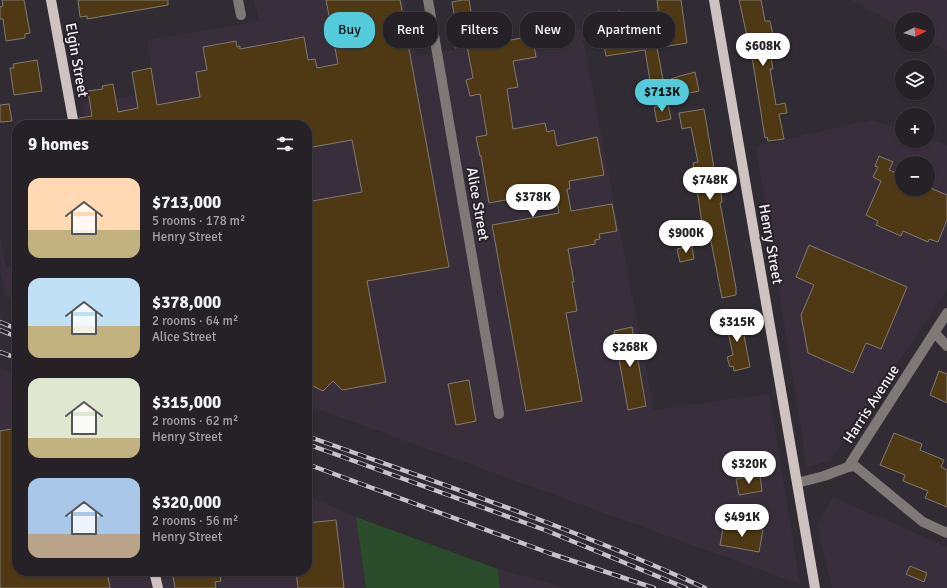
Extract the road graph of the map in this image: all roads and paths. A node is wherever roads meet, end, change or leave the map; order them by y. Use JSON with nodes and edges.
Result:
{"nodes":[{"id":1,"x":51,"y":0,"type":"edge"},
{"id":2,"x":238,"y":0,"type":"edge"},
{"id":3,"x":428,"y":0,"type":"edge"},
{"id":4,"x":714,"y":0,"type":"edge"},
{"id":5,"x":241,"y":15,"type":"dead end"},
{"id":6,"x":73,"y":120,"type":"edge"},
{"id":7,"x":947,"y":313,"type":"edge"},
{"id":8,"x":935,"y":332,"type":"junction"},
{"id":9,"x":947,"y":346,"type":"edge"},
{"id":10,"x":499,"y":414,"type":"dead end"},
{"id":11,"x":848,"y":467,"type":"junction"},
{"id":12,"x":797,"y":483,"type":"junction"},
{"id":13,"x":947,"y":533,"type":"edge"},
{"id":14,"x":155,"y":576,"type":"edge"},
{"id":15,"x":158,"y":588,"type":"edge"},
{"id":16,"x":815,"y":588,"type":"edge"}],
"edges":[{"from":1,"to":6,"type":"main road","name":"Elgin Street"},
{"from":2,"to":5,"type":"street"},
{"from":3,"to":10,"type":"street","name":"Alice Street"},
{"from":4,"to":12,"type":"main road","name":"Henry Street"},
{"from":7,"to":8,"type":"street","name":"Harris Avenue"},
{"from":8,"to":9,"type":"street"},
{"from":8,"to":11,"type":"street","name":"Harris Avenue"},
{"from":11,"to":12,"type":"street","name":"Harris Avenue"},
{"from":11,"to":13,"type":"street"},
{"from":12,"to":16,"type":"main road","name":"Henry Street"},
{"from":14,"to":15,"type":"main road"}]}
